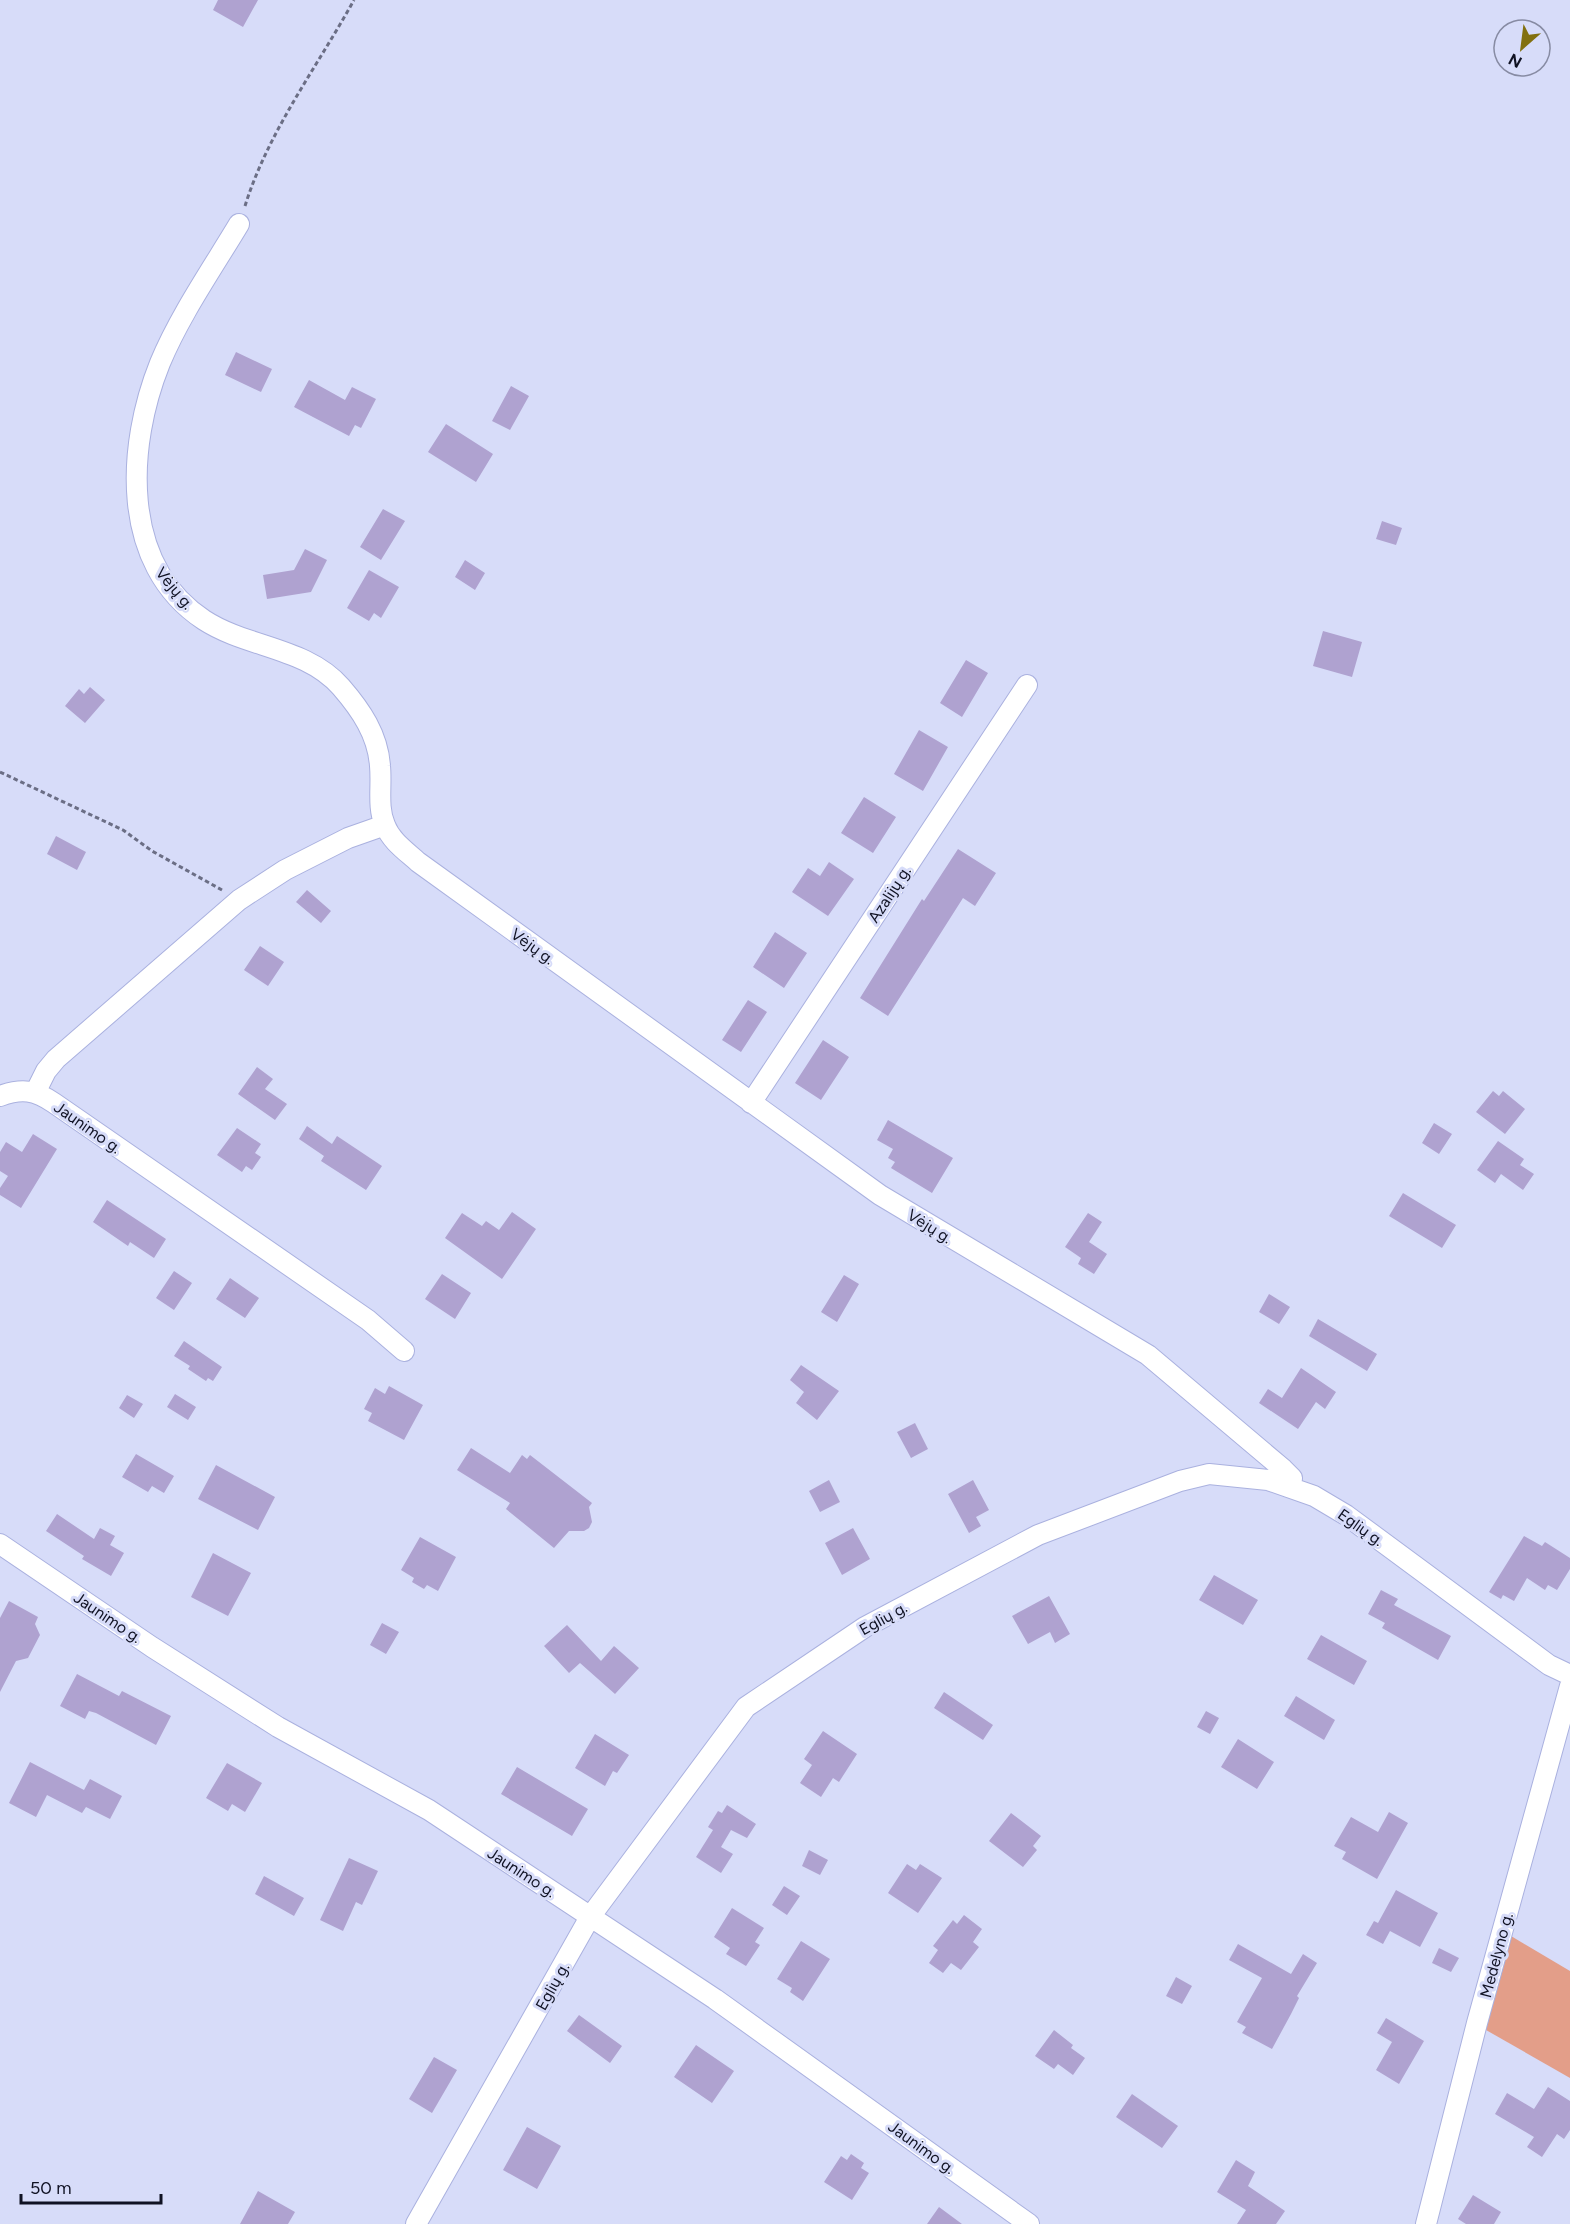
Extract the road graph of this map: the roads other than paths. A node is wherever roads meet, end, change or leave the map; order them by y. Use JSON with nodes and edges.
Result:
{"nodes":[{"id":1,"x":238,"y":224,"type":"road end"},
{"id":2,"x":1027,"y":685,"type":"dead end"},
{"id":3,"x":384,"y":825,"type":"junction"},
{"id":4,"x":36,"y":1091,"type":"junction"},
{"id":5,"x":0,"y":1096,"type":"edge"},
{"id":6,"x":751,"y":1103,"type":"junction"},
{"id":7,"x":404,"y":1351,"type":"dead end"},
{"id":8,"x":1291,"y":1487,"type":"junction"},
{"id":9,"x":0,"y":1544,"type":"edge"},
{"id":10,"x":1570,"y":1675,"type":"edge"},
{"id":11,"x":1570,"y":1686,"type":"edge"},
{"id":12,"x":590,"y":1917,"type":"junction"},
{"id":13,"x":416,"y":2224,"type":"edge"},
{"id":14,"x":1029,"y":2224,"type":"edge"},
{"id":15,"x":1425,"y":2224,"type":"edge"}],
"edges":[{"from":1,"to":3,"type":"street","name":"Vėjų g."},
{"from":2,"to":6,"type":"street","name":"Azalijų g."},
{"from":3,"to":4,"type":"street"},
{"from":3,"to":6,"type":"street","name":"Vėjų g."},
{"from":4,"to":5,"type":"street","name":"Jaunimo g."},
{"from":4,"to":7,"type":"street","name":"Jaunimo g."},
{"from":6,"to":8,"type":"street","name":"Vėjų g."},
{"from":8,"to":10,"type":"street","name":"Eglių g."},
{"from":8,"to":12,"type":"street","name":"Eglių g."},
{"from":9,"to":12,"type":"street","name":"Jaunimo g."},
{"from":11,"to":15,"type":"street","name":"Medelyno g."},
{"from":12,"to":13,"type":"street","name":"Eglių g."},
{"from":12,"to":14,"type":"street","name":"Jaunimo g."}]}
